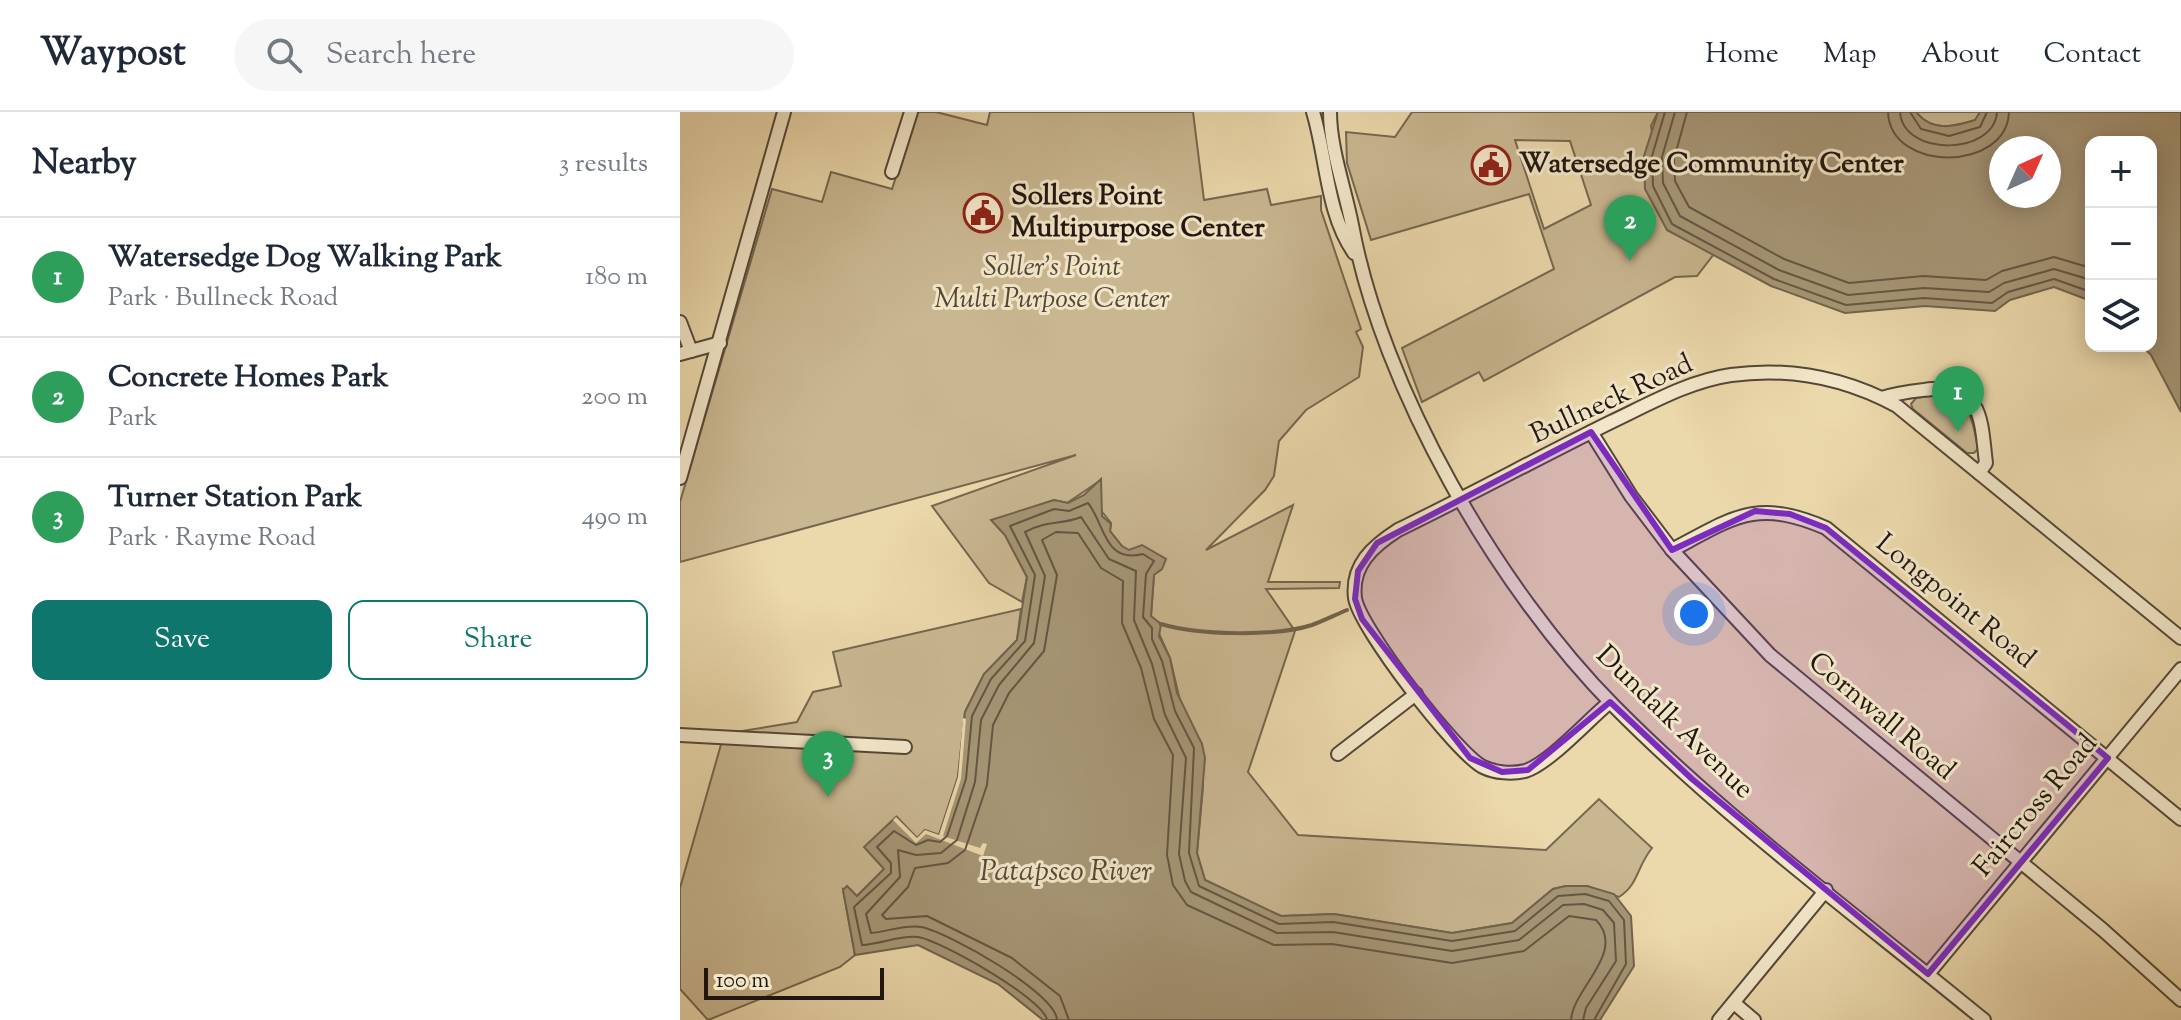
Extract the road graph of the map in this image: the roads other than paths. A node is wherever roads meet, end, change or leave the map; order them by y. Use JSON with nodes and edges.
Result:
{"nodes":[{"id":1,"x":784,"y":112,"type":"edge"},
{"id":2,"x":911,"y":112,"type":"edge"},
{"id":3,"x":1313,"y":112,"type":"edge"},
{"id":4,"x":1330,"y":112,"type":"edge"},
{"id":5,"x":892,"y":172,"type":"dead end"},
{"id":6,"x":1358,"y":258,"type":"junction"},
{"id":7,"x":680,"y":322,"type":"edge"},
{"id":8,"x":720,"y":343,"type":"junction"},
{"id":9,"x":686,"y":352,"type":"edge"},
{"id":10,"x":1882,"y":398,"type":"junction"},
{"id":11,"x":1591,"y":432,"type":"junction"},
{"id":12,"x":1979,"y":473,"type":"junction"},
{"id":13,"x":680,"y":478,"type":"edge"},
{"id":14,"x":1462,"y":499,"type":"junction"},
{"id":15,"x":1672,"y":550,"type":"junction"},
{"id":16,"x":2181,"y":638,"type":"edge"},
{"id":17,"x":2181,"y":669,"type":"edge"},
{"id":18,"x":1416,"y":694,"type":"junction"},
{"id":19,"x":1610,"y":702,"type":"junction"},
{"id":20,"x":680,"y":735,"type":"edge"},
{"id":21,"x":905,"y":747,"type":"dead end"},
{"id":22,"x":1338,"y":754,"type":"dead end"},
{"id":23,"x":2108,"y":758,"type":"junction"},
{"id":24,"x":2181,"y":819,"type":"edge"},
{"id":25,"x":2019,"y":863,"type":"junction"},
{"id":26,"x":1826,"y":890,"type":"junction"},
{"id":27,"x":1928,"y":974,"type":"junction"},
{"id":28,"x":2181,"y":1000,"type":"edge"},
{"id":29,"x":1734,"y":1003,"type":"junction"},
{"id":30,"x":1719,"y":1020,"type":"edge"},
{"id":31,"x":1754,"y":1020,"type":"edge"},
{"id":32,"x":1984,"y":1020,"type":"edge"}],
"edges":[{"from":1,"to":8,"type":"street"},
{"from":2,"to":5,"type":"street"},
{"from":3,"to":6,"type":"street","name":"Dundalk Avenue"},
{"from":4,"to":6,"type":"street","name":"Dundalk Avenue"},
{"from":6,"to":14,"type":"street","name":"Dundalk Avenue"},
{"from":7,"to":9,"type":"street"},
{"from":8,"to":9,"type":"street"},
{"from":8,"to":13,"type":"street"},
{"from":10,"to":11,"type":"street","name":"Bullneck Road"},
{"from":10,"to":12,"type":"street","name":"Bullneck Road"},
{"from":10,"to":12,"type":"street"},
{"from":11,"to":14,"type":"street","name":"Bullneck Road"},
{"from":11,"to":15,"type":"street","name":"Cornwall Road"},
{"from":12,"to":16,"type":"street","name":"Bullneck Road"},
{"from":14,"to":18,"type":"street","name":"Bullneck Road"},
{"from":14,"to":19,"type":"street","name":"Dundalk Avenue"},
{"from":15,"to":23,"type":"street","name":"Longpoint Road"},
{"from":15,"to":25,"type":"street","name":"Cornwall Road"},
{"from":17,"to":23,"type":"street","name":"Faircross Road"},
{"from":18,"to":19,"type":"street","name":"Bullneck Road"},
{"from":18,"to":22,"type":"street"},
{"from":19,"to":26,"type":"street","name":"Dundalk Avenue"},
{"from":20,"to":21,"type":"street"},
{"from":23,"to":24,"type":"street","name":"Longpoint Road"},
{"from":23,"to":25,"type":"street","name":"Faircross Road"},
{"from":25,"to":27,"type":"street","name":"Faircross Road"},
{"from":25,"to":28,"type":"street","name":"Cornwall Road"},
{"from":26,"to":27,"type":"street","name":"Dundalk Avenue"},
{"from":26,"to":29,"type":"street"},
{"from":27,"to":32,"type":"street","name":"Dundalk Avenue"},
{"from":29,"to":30,"type":"street"},
{"from":29,"to":31,"type":"street"}]}
